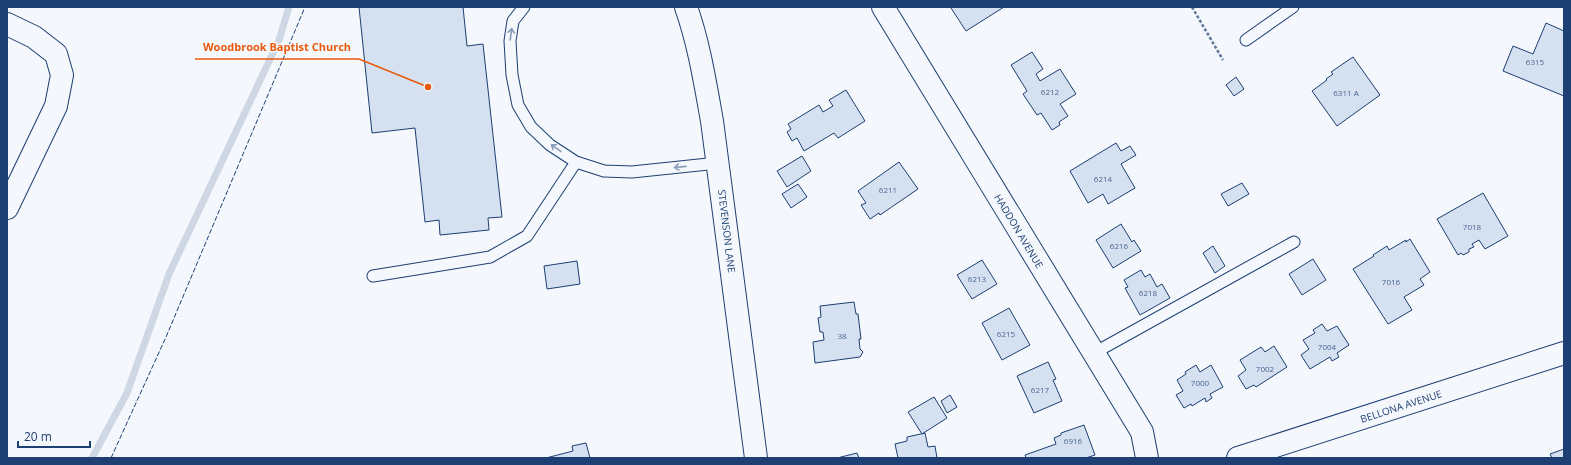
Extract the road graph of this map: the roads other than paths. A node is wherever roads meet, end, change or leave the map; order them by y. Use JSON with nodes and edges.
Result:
{"nodes":[{"id":1,"x":524,"y":7,"type":"edge"},
{"id":2,"x":686,"y":7,"type":"edge"},
{"id":3,"x":883,"y":7,"type":"edge"},
{"id":4,"x":1293,"y":7,"type":"edge"},
{"id":5,"x":7,"y":24,"type":"edge"},
{"id":6,"x":1246,"y":40,"type":"dead end"},
{"id":7,"x":576,"y":162,"type":"junction"},
{"id":8,"x":718,"y":163,"type":"junction"},
{"id":9,"x":7,"y":208,"type":"edge"},
{"id":10,"x":1294,"y":242,"type":"dead end"},
{"id":11,"x":373,"y":276,"type":"dead end"},
{"id":12,"x":1564,"y":353,"type":"edge"},
{"id":13,"x":1094,"y":354,"type":"junction"},
{"id":14,"x":756,"y":458,"type":"edge"},
{"id":15,"x":1146,"y":458,"type":"edge"},
{"id":16,"x":1238,"y":458,"type":"edge"}],
"edges":[{"from":7,"to":1,"type":"lane","one_way":true},
{"from":2,"to":8,"type":"street","name":"STEVENSON LANE"},
{"from":3,"to":13,"type":"street","name":"HADDON AVENUE"},
{"from":4,"to":6,"type":"lane"},
{"from":5,"to":9,"type":"street"},
{"from":8,"to":7,"type":"lane","one_way":true},
{"from":7,"to":11,"type":"lane"},
{"from":8,"to":14,"type":"street","name":"STEVENSON LANE"},
{"from":10,"to":13,"type":"lane"},
{"from":12,"to":16,"type":"street","name":"BELLONA AVENUE"},
{"from":13,"to":15,"type":"street","name":"HADDON AVENUE"}]}
